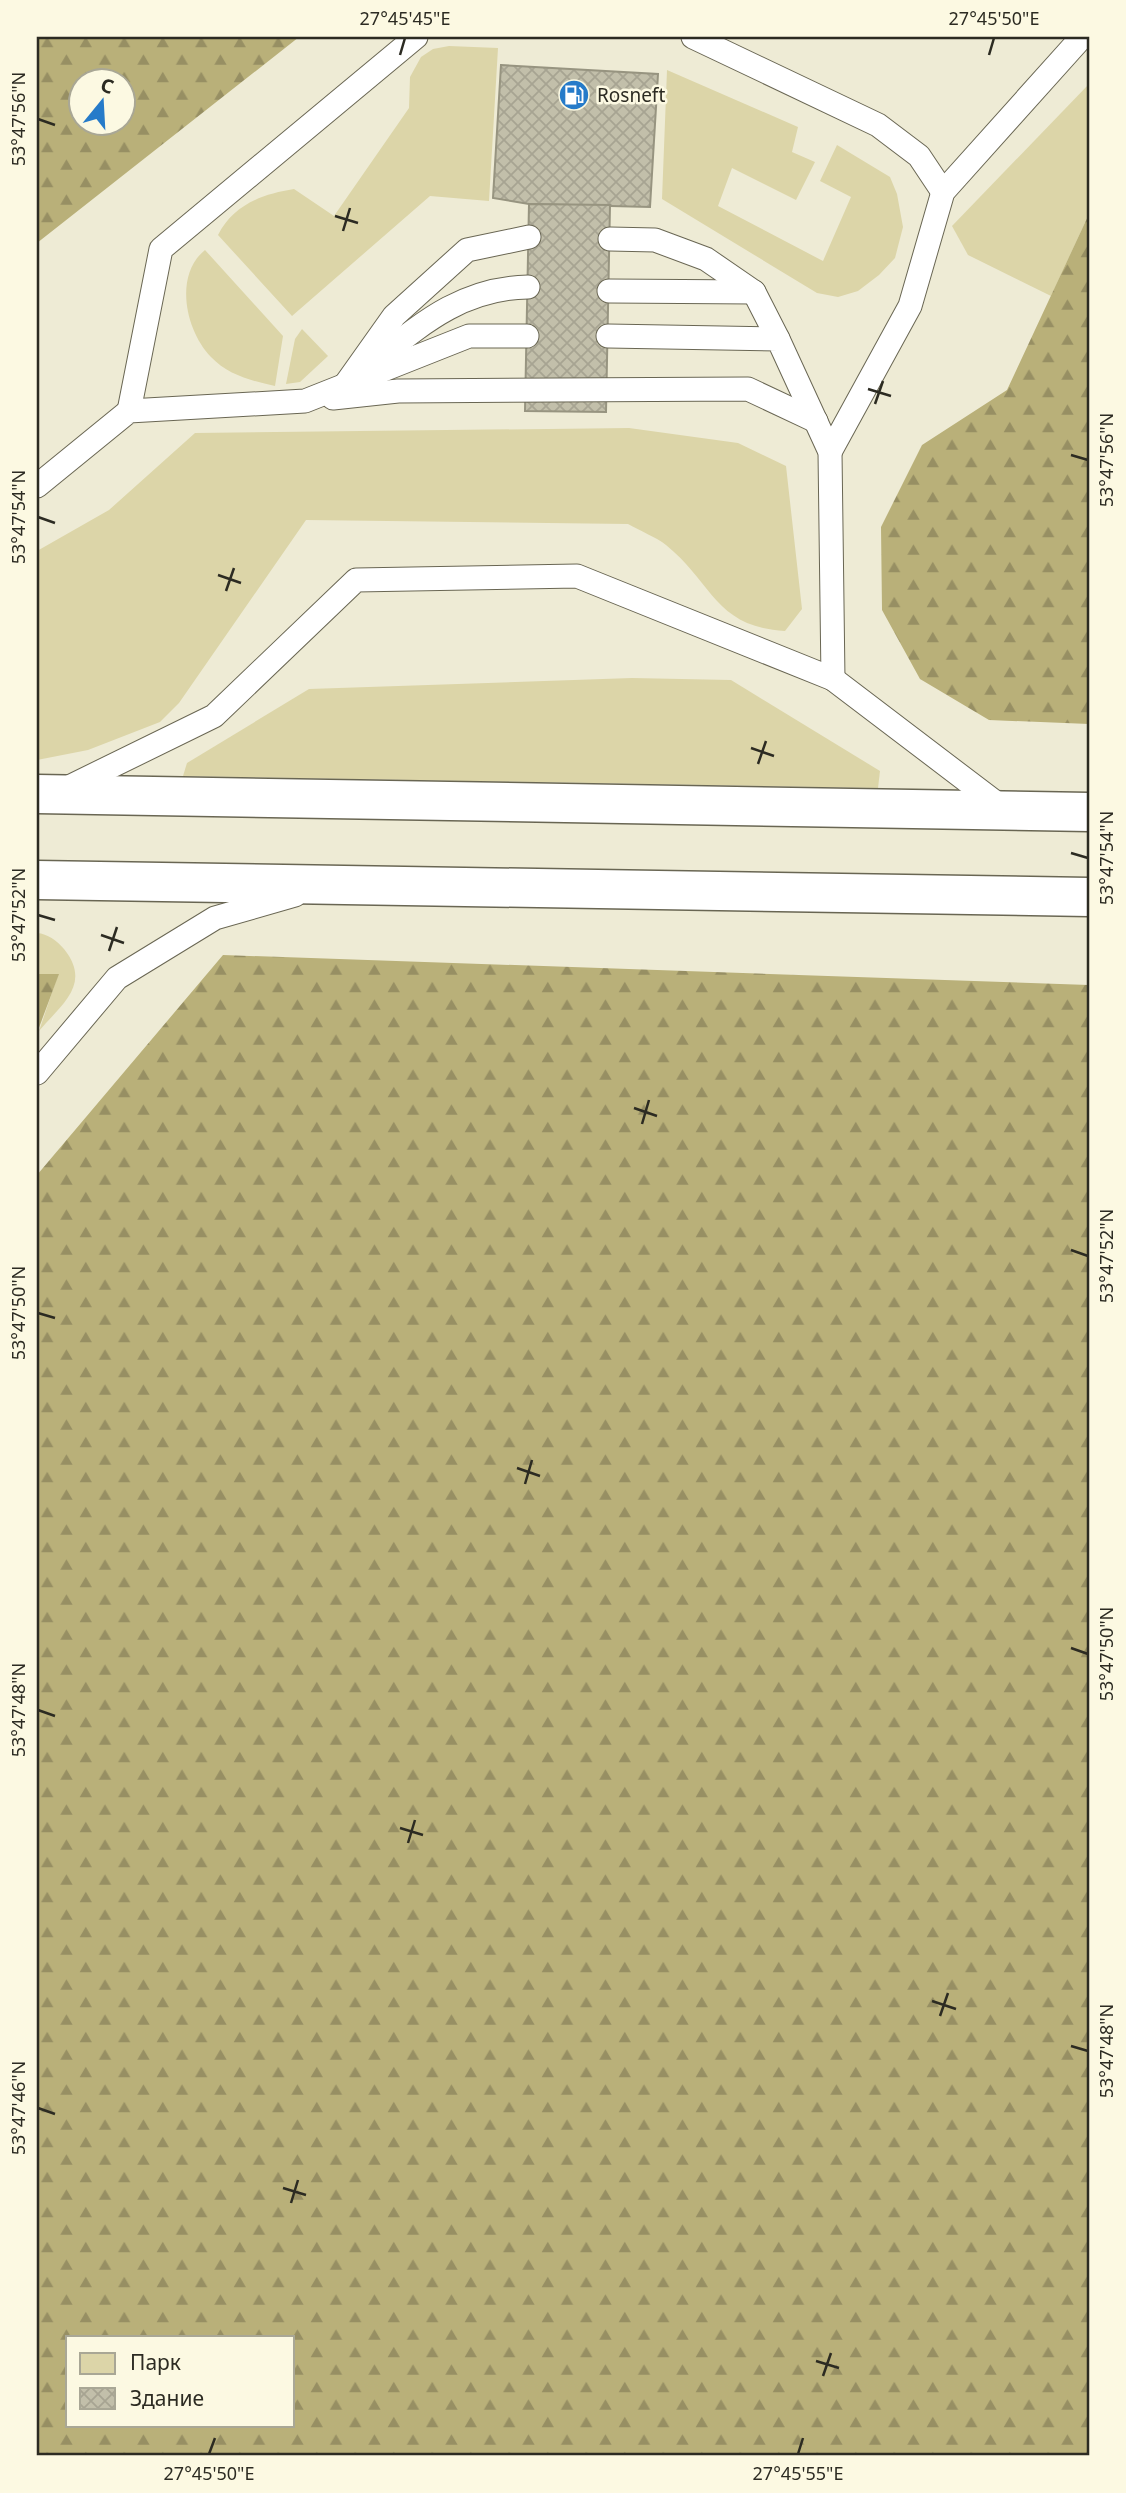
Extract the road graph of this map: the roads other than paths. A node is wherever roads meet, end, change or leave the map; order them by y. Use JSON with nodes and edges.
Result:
{"nodes":[{"id":1,"x":416,"y":37,"type":"edge"},
{"id":2,"x":693,"y":37,"type":"edge"},
{"id":3,"x":1082,"y":37,"type":"edge"},
{"id":4,"x":943,"y":192,"type":"junction"},
{"id":5,"x":529,"y":237,"type":"dead end"},
{"id":6,"x":610,"y":239,"type":"dead end"},
{"id":7,"x":528,"y":288,"type":"dead end"},
{"id":8,"x":609,"y":291,"type":"dead end"},
{"id":9,"x":754,"y":292,"type":"junction"},
{"id":10,"x":527,"y":336,"type":"dead end"},
{"id":11,"x":608,"y":336,"type":"dead end"},
{"id":12,"x":778,"y":339,"type":"junction"},
{"id":13,"x":345,"y":385,"type":"junction"},
{"id":14,"x":304,"y":401,"type":"junction"},
{"id":15,"x":129,"y":411,"type":"junction"},
{"id":16,"x":816,"y":421,"type":"junction"},
{"id":17,"x":830,"y":452,"type":"junction"},
{"id":18,"x":37,"y":486,"type":"edge"},
{"id":19,"x":833,"y":679,"type":"junction"},
{"id":20,"x":46,"y":794,"type":"edge"},
{"id":21,"x":1006,"y":811,"type":"junction"},
{"id":22,"x":1089,"y":812,"type":"edge"},
{"id":23,"x":37,"y":880,"type":"edge"},
{"id":24,"x":334,"y":884,"type":"junction"},
{"id":25,"x":1089,"y":897,"type":"edge"},
{"id":26,"x":37,"y":1073,"type":"edge"}],
"edges":[{"from":1,"to":15,"type":"lane"},
{"from":2,"to":4,"type":"lane"},
{"from":3,"to":4,"type":"lane"},
{"from":4,"to":17,"type":"lane"},
{"from":5,"to":13,"type":"lane"},
{"from":6,"to":9,"type":"lane"},
{"from":7,"to":13,"type":"lane"},
{"from":8,"to":9,"type":"lane"},
{"from":9,"to":12,"type":"lane"},
{"from":10,"to":13,"type":"lane"},
{"from":11,"to":12,"type":"lane"},
{"from":12,"to":16,"type":"lane"},
{"from":13,"to":14,"type":"lane"},
{"from":14,"to":15,"type":"lane"},
{"from":14,"to":16,"type":"lane"},
{"from":15,"to":18,"type":"lane"},
{"from":16,"to":17,"type":"lane"},
{"from":17,"to":19,"type":"lane"},
{"from":19,"to":20,"type":"lane"},
{"from":19,"to":21,"type":"lane"},
{"from":20,"to":21,"type":"highway"},
{"from":21,"to":22,"type":"highway"},
{"from":23,"to":24,"type":"highway"},
{"from":24,"to":25,"type":"highway"},
{"from":24,"to":26,"type":"lane"}]}
